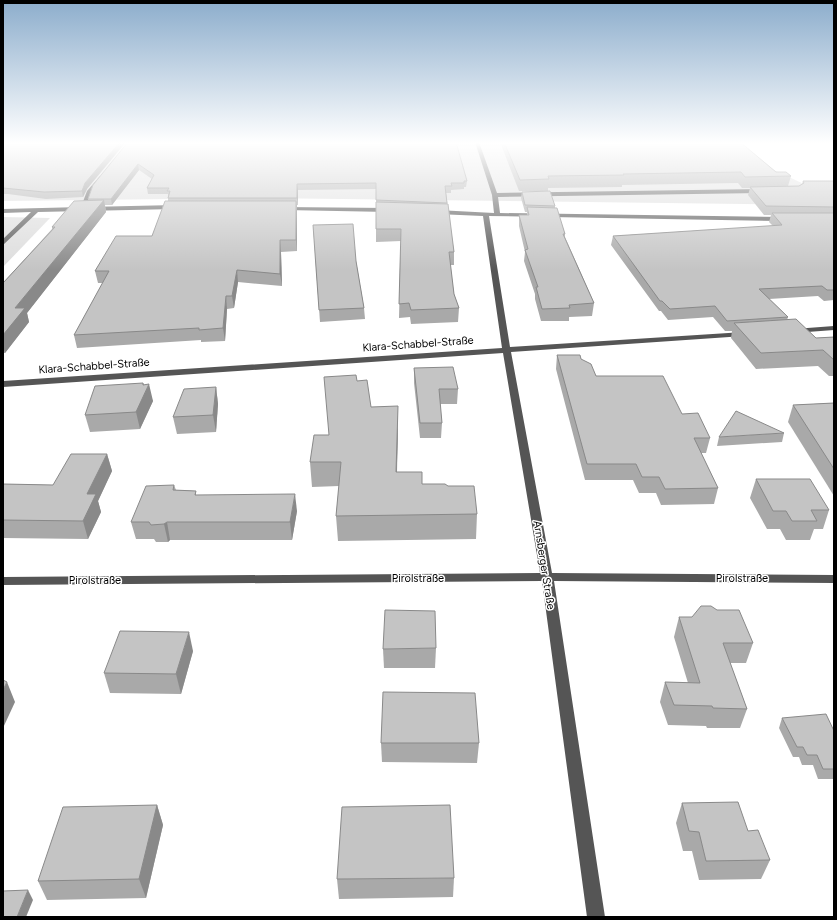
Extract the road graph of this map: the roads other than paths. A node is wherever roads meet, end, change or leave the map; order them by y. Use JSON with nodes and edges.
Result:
{"nodes":[{"id":1,"x":95,"y":185,"type":"edge"},
{"id":2,"x":492,"y":185,"type":"edge"},
{"id":3,"x":765,"y":191,"type":"edge"},
{"id":4,"x":495,"y":195,"type":"junction"},
{"id":5,"x":183,"y":207,"type":"edge"},
{"id":6,"x":281,"y":208,"type":"edge"},
{"id":7,"x":82,"y":209,"type":"junction"},
{"id":8,"x":37,"y":210,"type":"junction"},
{"id":9,"x":3,"y":211,"type":"edge"},
{"id":10,"x":396,"y":211,"type":"edge"},
{"id":11,"x":434,"y":212,"type":"edge"},
{"id":12,"x":492,"y":215,"type":"junction"},
{"id":13,"x":787,"y":219,"type":"edge"},
{"id":14,"x":3,"y":243,"type":"edge"},
{"id":15,"x":834,"y":328,"type":"edge"},
{"id":16,"x":787,"y":331,"type":"edge"},
{"id":17,"x":756,"y":333,"type":"edge"},
{"id":18,"x":506,"y":349,"type":"junction"},
{"id":19,"x":3,"y":384,"type":"edge"},
{"id":20,"x":547,"y":577,"type":"junction"},
{"id":21,"x":834,"y":579,"type":"edge"},
{"id":22,"x":3,"y":581,"type":"edge"},
{"id":23,"x":596,"y":917,"type":"edge"}],
"edges":[{"from":1,"to":7,"type":"street"},
{"from":2,"to":4,"type":"street","name":"Arnsberger Straße"},
{"from":3,"to":4,"type":"street"},
{"from":4,"to":12,"type":"street","name":"Arnsberger Straße"},
{"from":5,"to":7,"type":"street"},
{"from":6,"to":10,"type":"street"},
{"from":7,"to":8,"type":"street"},
{"from":8,"to":9,"type":"street"},
{"from":8,"to":14,"type":"street"},
{"from":11,"to":12,"type":"street"},
{"from":12,"to":13,"type":"street"},
{"from":12,"to":18,"type":"street","name":"Arnsberger Straße"},
{"from":15,"to":16,"type":"street"},
{"from":17,"to":18,"type":"street","name":"Klara-Schabbel-Straße"},
{"from":18,"to":19,"type":"street","name":"Klara-Schabbel-Straße"},
{"from":18,"to":20,"type":"street","name":"Arnsberger Straße"},
{"from":20,"to":21,"type":"street","name":"Pirolstraße"},
{"from":20,"to":22,"type":"street","name":"Pirolstraße"},
{"from":20,"to":23,"type":"street","name":"Arnsberger Straße"}]}
